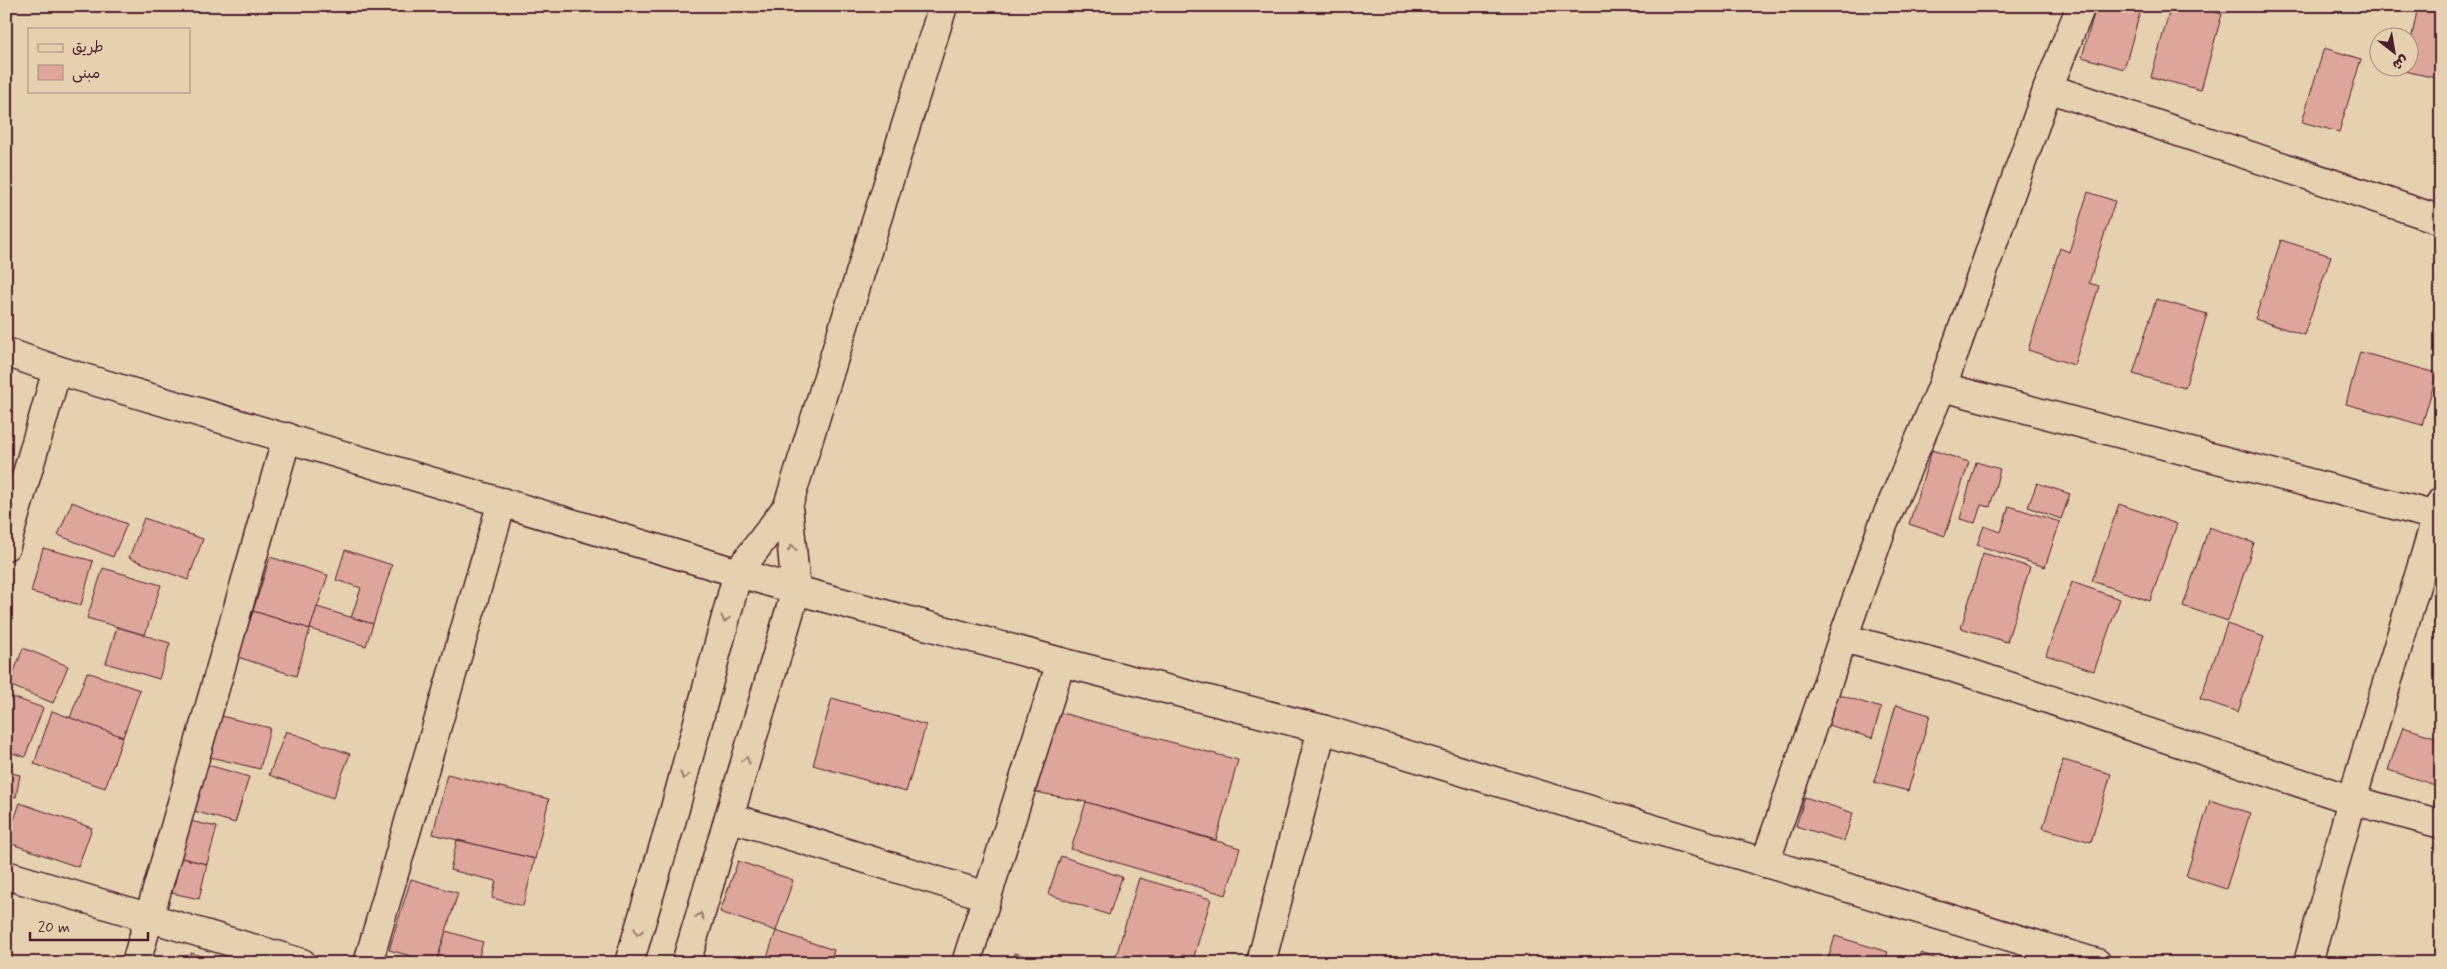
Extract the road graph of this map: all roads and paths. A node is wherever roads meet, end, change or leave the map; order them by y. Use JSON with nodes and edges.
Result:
{"nodes":[{"id":1,"x":943,"y":6,"type":"edge"},
{"id":2,"x":2081,"y":6,"type":"edge"},
{"id":3,"x":2048,"y":88,"type":"junction"},
{"id":4,"x":2441,"y":220,"type":"edge"},
{"id":5,"x":6,"y":352,"type":"edge"},
{"id":6,"x":58,"y":370,"type":"junction"},
{"id":7,"x":1942,"y":387,"type":"junction"},
{"id":8,"x":287,"y":437,"type":"junction"},
{"id":9,"x":502,"y":502,"type":"junction"},
{"id":10,"x":788,"y":506,"type":"junction"},
{"id":11,"x":2439,"y":509,"type":"edge"},
{"id":12,"x":6,"y":546,"type":"edge"},
{"id":13,"x":738,"y":572,"type":"junction"},
{"id":14,"x":796,"y":590,"type":"junction"},
{"id":15,"x":1843,"y":638,"type":"junction"},
{"id":16,"x":1060,"y":662,"type":"junction"},
{"id":17,"x":1322,"y":729,"type":"junction"},
{"id":18,"x":2352,"y":800,"type":"junction"},
{"id":19,"x":729,"y":817,"type":"junction"},
{"id":20,"x":2441,"y":824,"type":"edge"},
{"id":21,"x":1765,"y":863,"type":"junction"},
{"id":22,"x":6,"y":875,"type":"edge"},
{"id":23,"x":987,"y":896,"type":"junction"},
{"id":24,"x":150,"y":916,"type":"junction"},
{"id":25,"x":136,"y":963,"type":"edge"},
{"id":26,"x":302,"y":963,"type":"edge"},
{"id":27,"x":368,"y":963,"type":"edge"},
{"id":28,"x":628,"y":963,"type":"edge"},
{"id":29,"x":686,"y":963,"type":"edge"},
{"id":30,"x":966,"y":963,"type":"edge"},
{"id":31,"x":1261,"y":963,"type":"edge"},
{"id":32,"x":2097,"y":963,"type":"edge"},
{"id":33,"x":2308,"y":963,"type":"edge"}],
"edges":[{"from":1,"to":10,"type":"street"},
{"from":2,"to":3,"type":"street"},
{"from":3,"to":4,"type":"street"},
{"from":3,"to":7,"type":"street"},
{"from":5,"to":6,"type":"street"},
{"from":6,"to":8,"type":"street"},
{"from":6,"to":12,"type":"street"},
{"from":7,"to":11,"type":"street"},
{"from":7,"to":15,"type":"street"},
{"from":8,"to":9,"type":"street"},
{"from":8,"to":24,"type":"street"},
{"from":9,"to":13,"type":"street"},
{"from":9,"to":27,"type":"street"},
{"from":10,"to":13,"type":"street"},
{"from":14,"to":10,"type":"street","one_way":true},
{"from":11,"to":18,"type":"street"},
{"from":13,"to":14,"type":"street"},
{"from":13,"to":28,"type":"street","one_way":true},
{"from":14,"to":16,"type":"street"},
{"from":19,"to":14,"type":"street","one_way":true},
{"from":15,"to":18,"type":"street"},
{"from":15,"to":21,"type":"street"},
{"from":16,"to":17,"type":"street"},
{"from":16,"to":23,"type":"street"},
{"from":17,"to":21,"type":"street"},
{"from":17,"to":31,"type":"street"},
{"from":18,"to":20,"type":"street"},
{"from":18,"to":33,"type":"street"},
{"from":19,"to":23,"type":"street"},
{"from":29,"to":19,"type":"street","one_way":true},
{"from":21,"to":32,"type":"street"},
{"from":22,"to":24,"type":"street"},
{"from":23,"to":30,"type":"street"},
{"from":24,"to":25,"type":"street"},
{"from":24,"to":26,"type":"street"}]}
